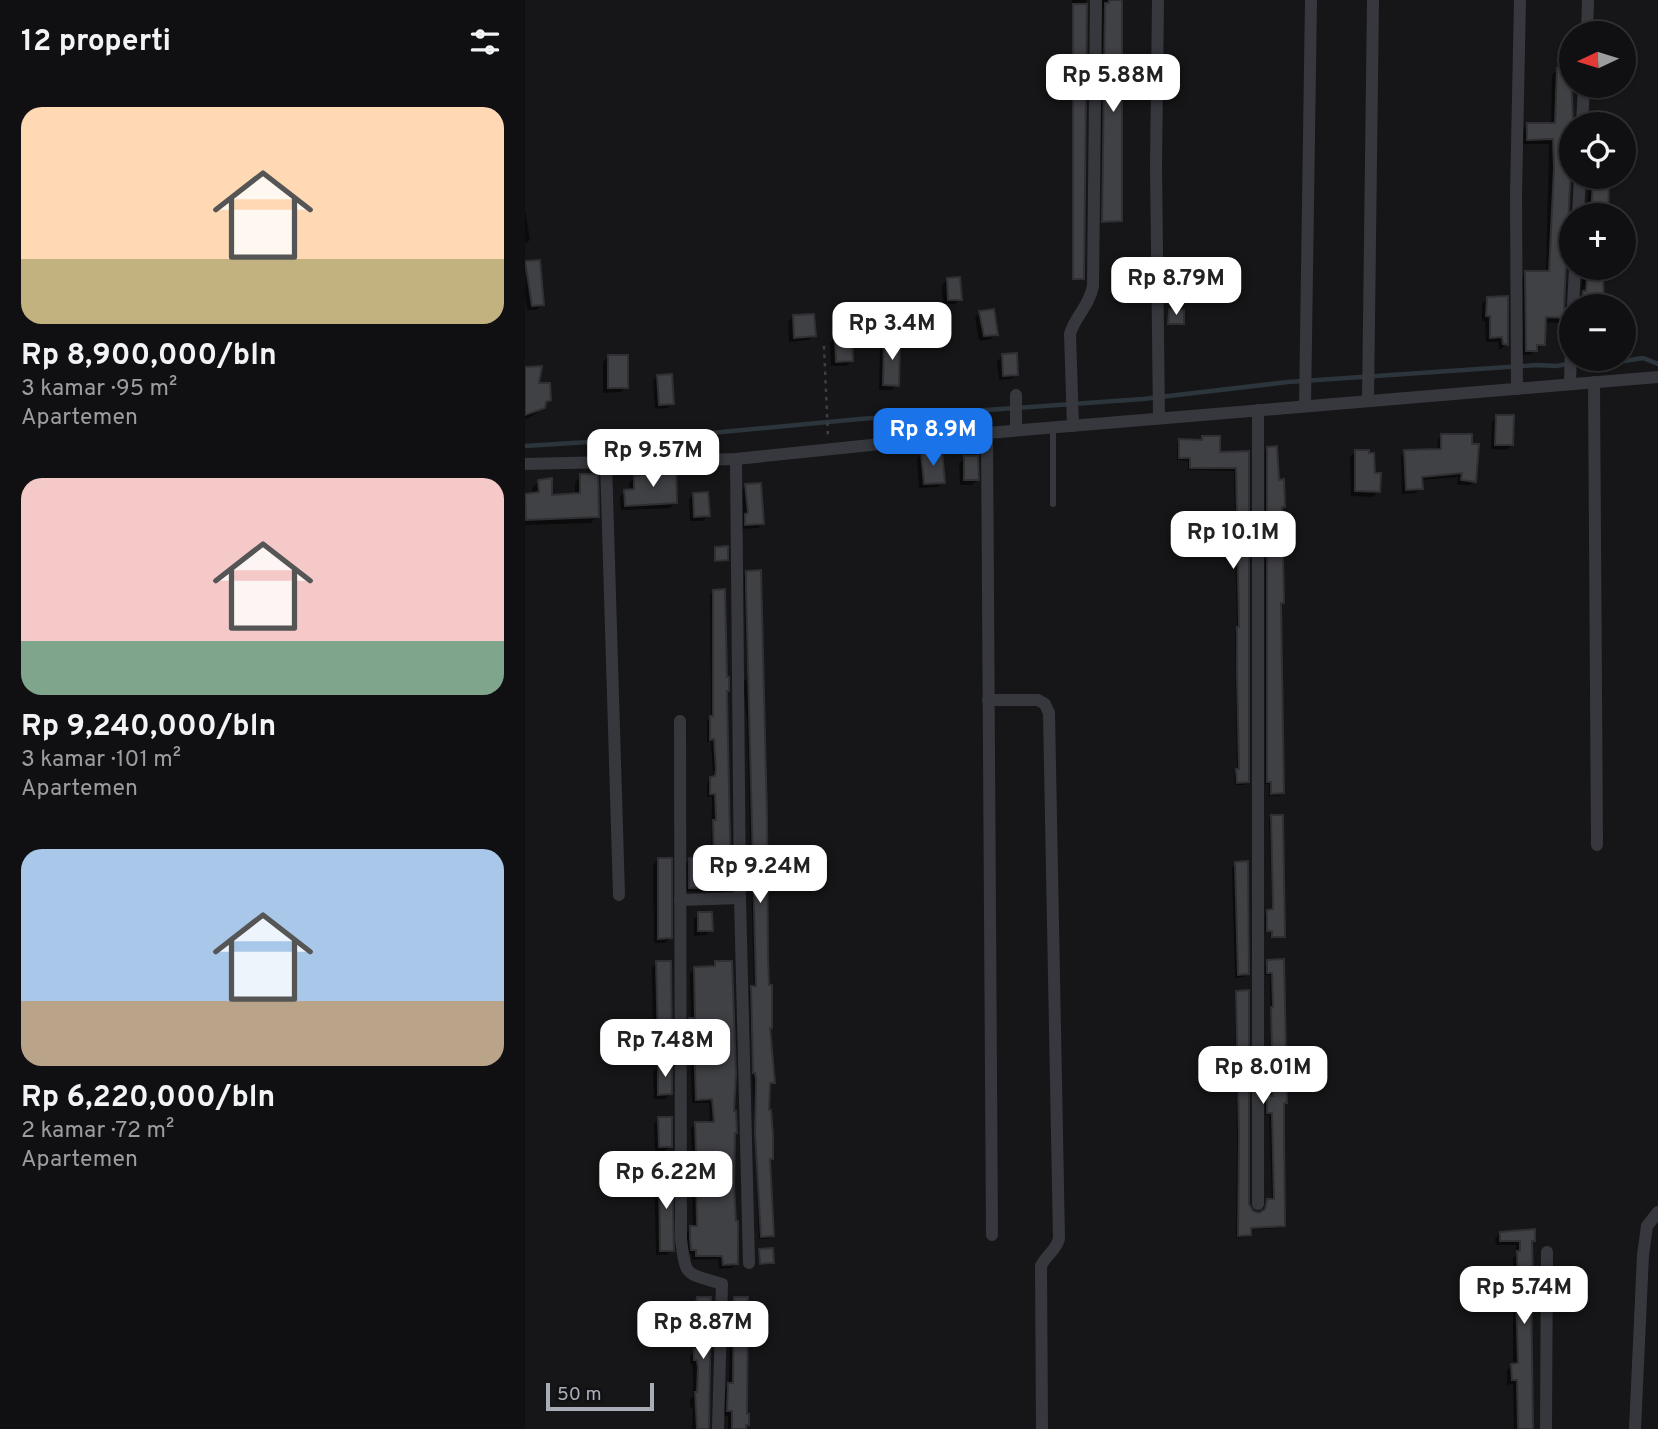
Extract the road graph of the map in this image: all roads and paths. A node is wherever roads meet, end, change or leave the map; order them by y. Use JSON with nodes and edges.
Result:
{"nodes":[{"id":1,"x":1096,"y":0,"type":"edge"},
{"id":2,"x":1158,"y":0,"type":"edge"},
{"id":3,"x":1311,"y":0,"type":"edge"},
{"id":4,"x":1373,"y":0,"type":"edge"},
{"id":5,"x":1520,"y":0,"type":"edge"},
{"id":6,"x":1588,"y":0,"type":"edge"},
{"id":7,"x":1587,"y":21,"type":"edge"},
{"id":8,"x":824,"y":346,"type":"dead end"},
{"id":9,"x":1571,"y":371,"type":"edge"},
{"id":10,"x":1658,"y":377,"type":"edge"},
{"id":11,"x":1571,"y":381,"type":"junction"},
{"id":12,"x":1594,"y":382,"type":"junction"},
{"id":13,"x":1516,"y":384,"type":"junction"},
{"id":14,"x":1016,"y":397,"type":"dead end"},
{"id":15,"x":1369,"y":401,"type":"junction"},
{"id":16,"x":1305,"y":406,"type":"junction"},
{"id":17,"x":1258,"y":410,"type":"junction"},
{"id":18,"x":1159,"y":413,"type":"junction"},
{"id":19,"x":1073,"y":420,"type":"junction"},
{"id":20,"x":1016,"y":424,"type":"junction"},
{"id":21,"x":1053,"y":427,"type":"junction"},
{"id":22,"x":987,"y":433,"type":"junction"},
{"id":23,"x":829,"y":440,"type":"dead end"},
{"id":24,"x":736,"y":459,"type":"junction"},
{"id":25,"x":606,"y":462,"type":"junction"},
{"id":26,"x":525,"y":464,"type":"edge"},
{"id":27,"x":1053,"y":504,"type":"dead end"},
{"id":28,"x":988,"y":700,"type":"junction"},
{"id":29,"x":680,"y":722,"type":"dead end"},
{"id":30,"x":1597,"y":845,"type":"dead end"},
{"id":31,"x":619,"y":895,"type":"dead end"},
{"id":32,"x":740,"y":898,"type":"junction"},
{"id":33,"x":680,"y":900,"type":"junction"},
{"id":34,"x":1258,"y":1204,"type":"dead end"},
{"id":35,"x":1658,"y":1212,"type":"edge"},
{"id":36,"x":992,"y":1235,"type":"dead end"},
{"id":37,"x":1547,"y":1252,"type":"dead end"},
{"id":38,"x":749,"y":1263,"type":"dead end"},
{"id":39,"x":718,"y":1429,"type":"edge"},
{"id":40,"x":1042,"y":1429,"type":"edge"},
{"id":41,"x":1546,"y":1429,"type":"edge"},
{"id":42,"x":1635,"y":1429,"type":"edge"}],
"edges":[{"from":1,"to":19,"type":"street"},
{"from":2,"to":18,"type":"street"},
{"from":3,"to":16,"type":"street"},
{"from":4,"to":15,"type":"street"},
{"from":5,"to":13,"type":"street"},
{"from":6,"to":7,"type":"street"},
{"from":8,"to":23,"type":"path"},
{"from":9,"to":11,"type":"street"},
{"from":10,"to":12,"type":"street"},
{"from":11,"to":12,"type":"street"},
{"from":11,"to":13,"type":"street"},
{"from":12,"to":30,"type":"street"},
{"from":13,"to":15,"type":"street"},
{"from":14,"to":20,"type":"street"},
{"from":15,"to":16,"type":"street"},
{"from":16,"to":17,"type":"street"},
{"from":17,"to":18,"type":"street"},
{"from":17,"to":34,"type":"street"},
{"from":18,"to":19,"type":"street"},
{"from":19,"to":21,"type":"street"},
{"from":20,"to":21,"type":"street"},
{"from":20,"to":22,"type":"street"},
{"from":21,"to":27,"type":"lane"},
{"from":22,"to":24,"type":"street"},
{"from":22,"to":28,"type":"street"},
{"from":24,"to":25,"type":"street"},
{"from":24,"to":32,"type":"street"},
{"from":25,"to":26,"type":"street"},
{"from":25,"to":31,"type":"street"},
{"from":28,"to":36,"type":"street"},
{"from":28,"to":40,"type":"street"},
{"from":29,"to":33,"type":"street"},
{"from":32,"to":33,"type":"street"},
{"from":32,"to":38,"type":"street"},
{"from":33,"to":39,"type":"street"},
{"from":35,"to":42,"type":"street"},
{"from":37,"to":41,"type":"street"}]}
